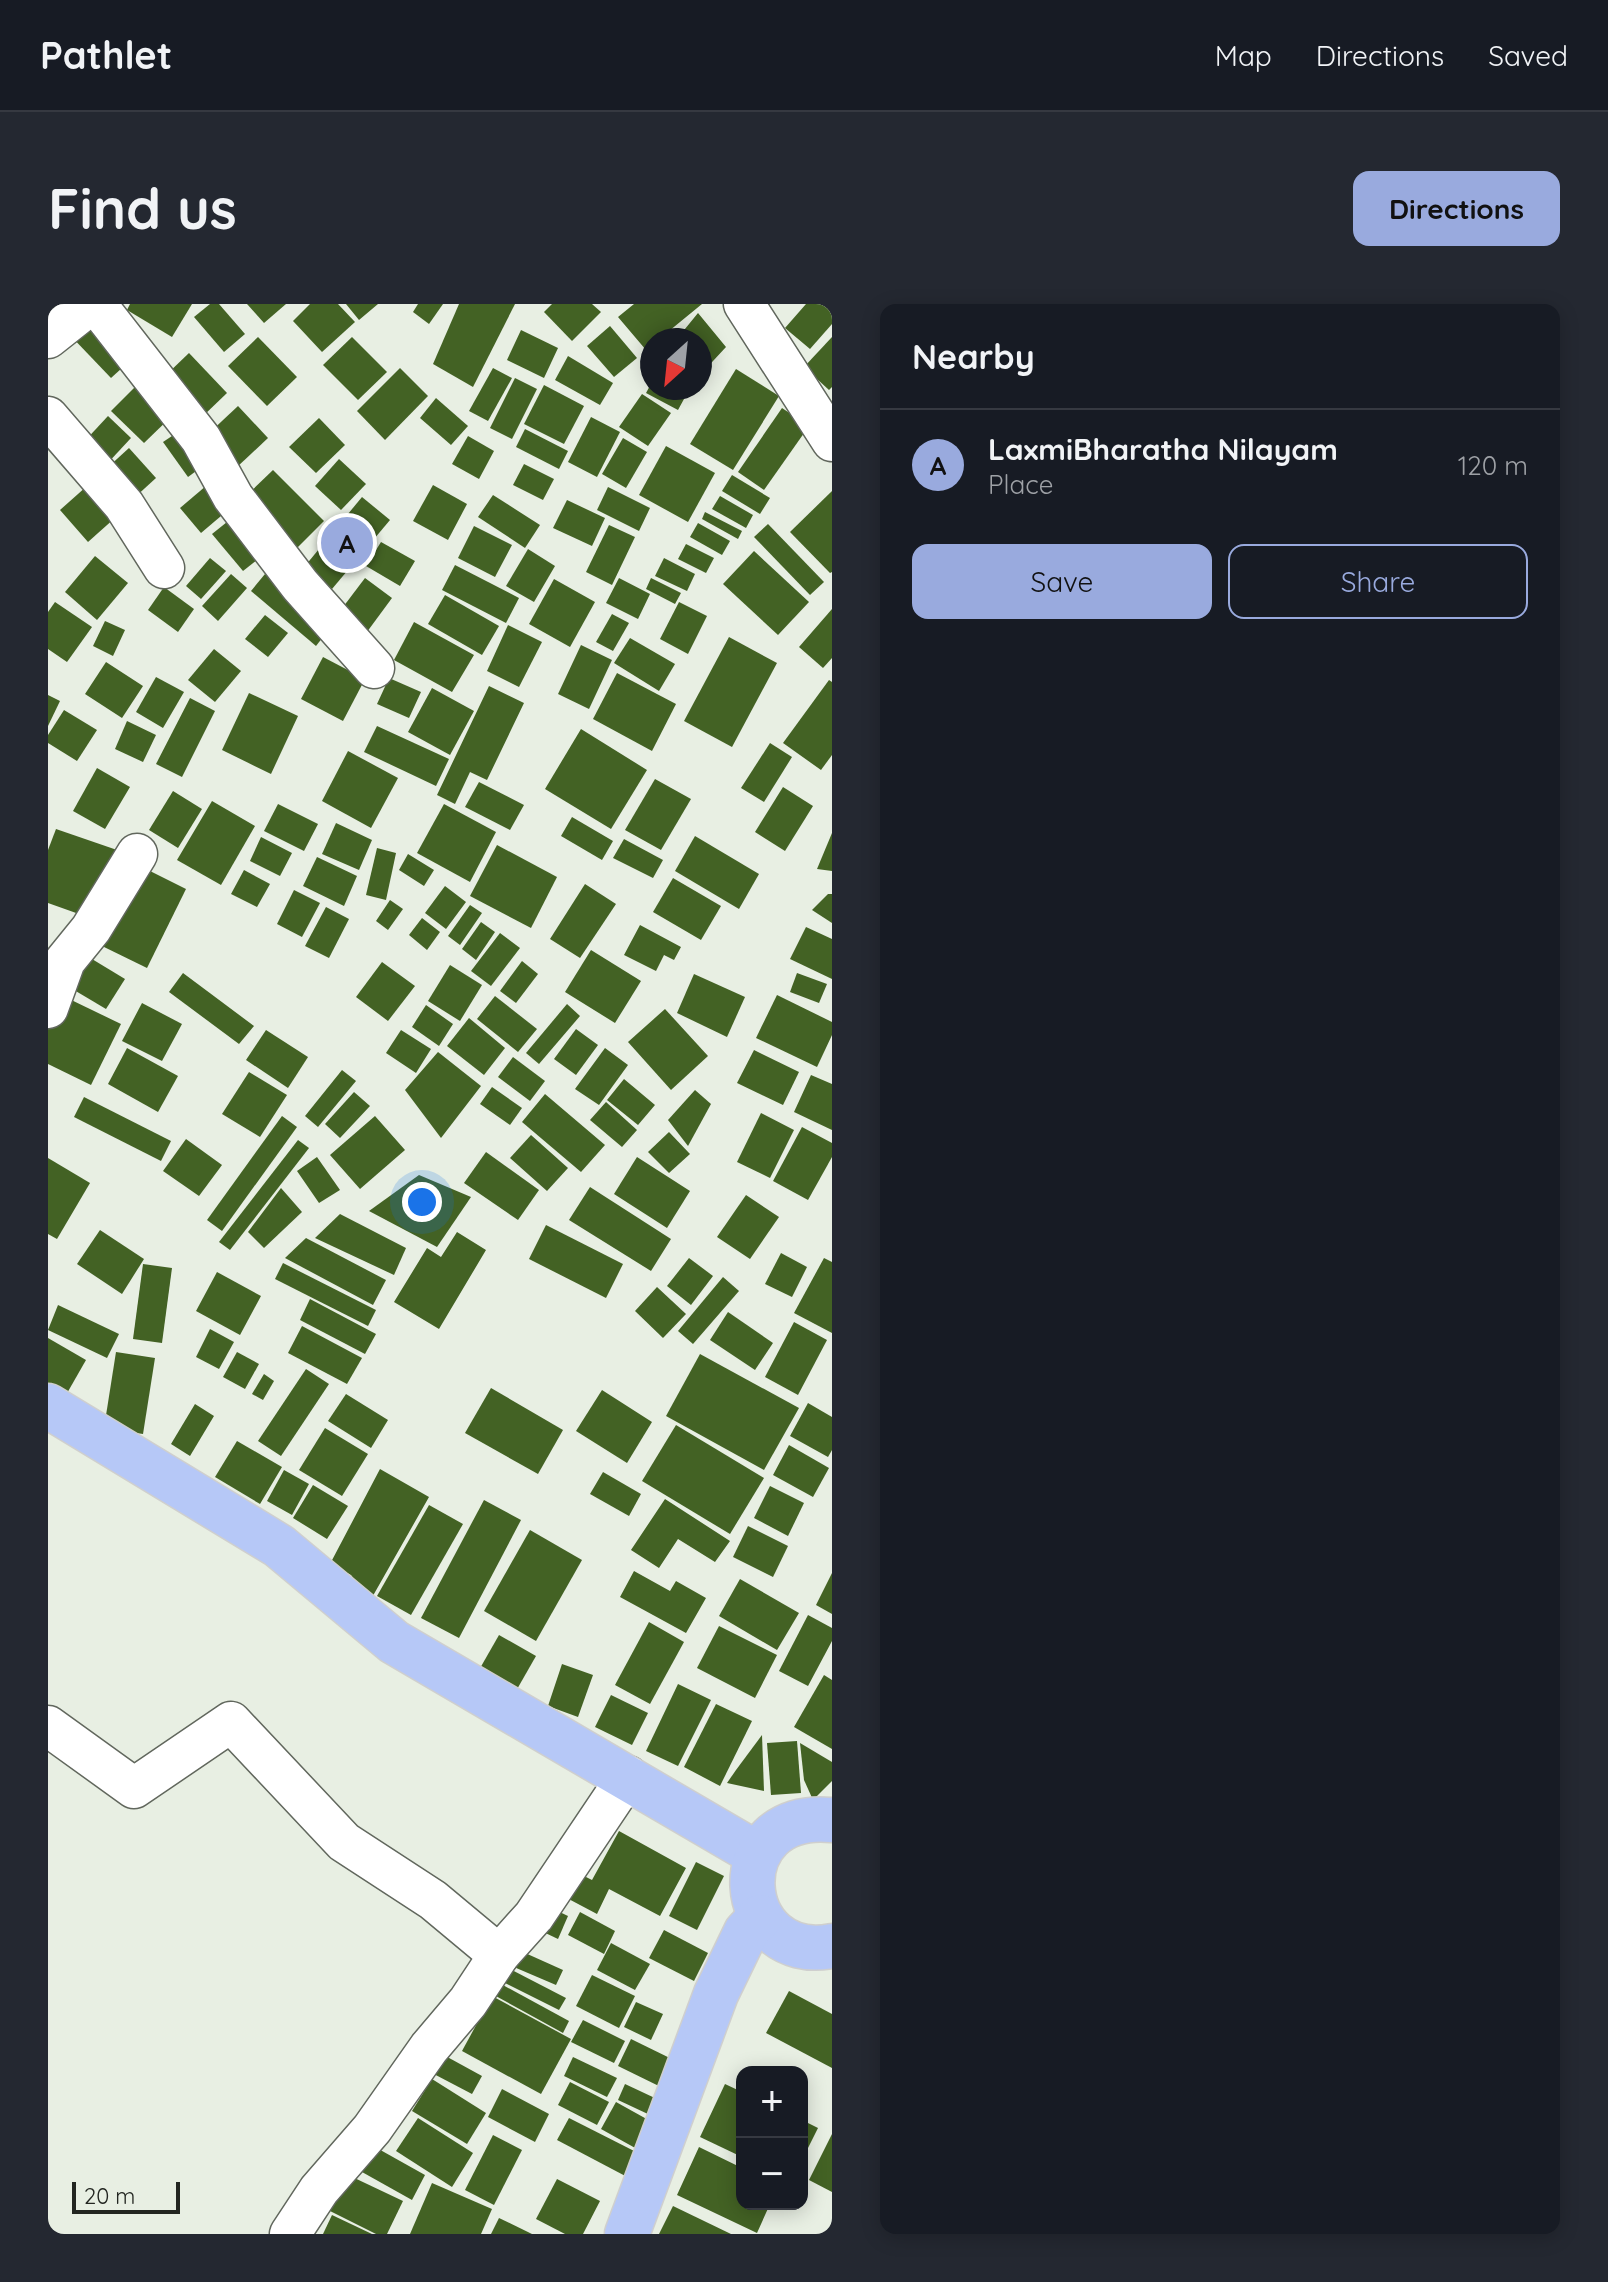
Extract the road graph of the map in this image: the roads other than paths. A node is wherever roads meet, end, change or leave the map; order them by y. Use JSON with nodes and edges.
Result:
{"nodes":[{"id":1,"x":93,"y":304,"type":"edge"},
{"id":2,"x":744,"y":304,"type":"edge"},
{"id":3,"x":48,"y":338,"type":"edge"},
{"id":4,"x":48,"y":417,"type":"edge"},
{"id":5,"x":832,"y":441,"type":"edge"},
{"id":6,"x":164,"y":568,"type":"dead end"},
{"id":7,"x":374,"y":668,"type":"dead end"},
{"id":8,"x":137,"y":854,"type":"dead end"},
{"id":9,"x":48,"y":1008,"type":"edge"},
{"id":10,"x":48,"y":1406,"type":"edge"},
{"id":11,"x":48,"y":1726,"type":"edge"},
{"id":12,"x":628,"y":1776,"type":"junction"},
{"id":13,"x":832,"y":1820,"type":"edge"},
{"id":14,"x":757,"y":1854,"type":"junction"},
{"id":15,"x":760,"y":1917,"type":"junction"},
{"id":16,"x":832,"y":1946,"type":"edge"},
{"id":17,"x":499,"y":1955,"type":"junction"},
{"id":18,"x":290,"y":2234,"type":"edge"},
{"id":19,"x":627,"y":2234,"type":"edge"}],
"edges":[{"from":1,"to":3,"type":"street"},
{"from":1,"to":7,"type":"street"},
{"from":2,"to":5,"type":"street"},
{"from":4,"to":6,"type":"street"},
{"from":8,"to":9,"type":"street"},
{"from":10,"to":12,"type":"main road"},
{"from":11,"to":17,"type":"street"},
{"from":12,"to":14,"type":"main road"},
{"from":12,"to":17,"type":"street"},
{"from":13,"to":14,"type":"main road"},
{"from":14,"to":15,"type":"main road"},
{"from":15,"to":16,"type":"main road"},
{"from":15,"to":19,"type":"main road"},
{"from":17,"to":18,"type":"street"}]}
